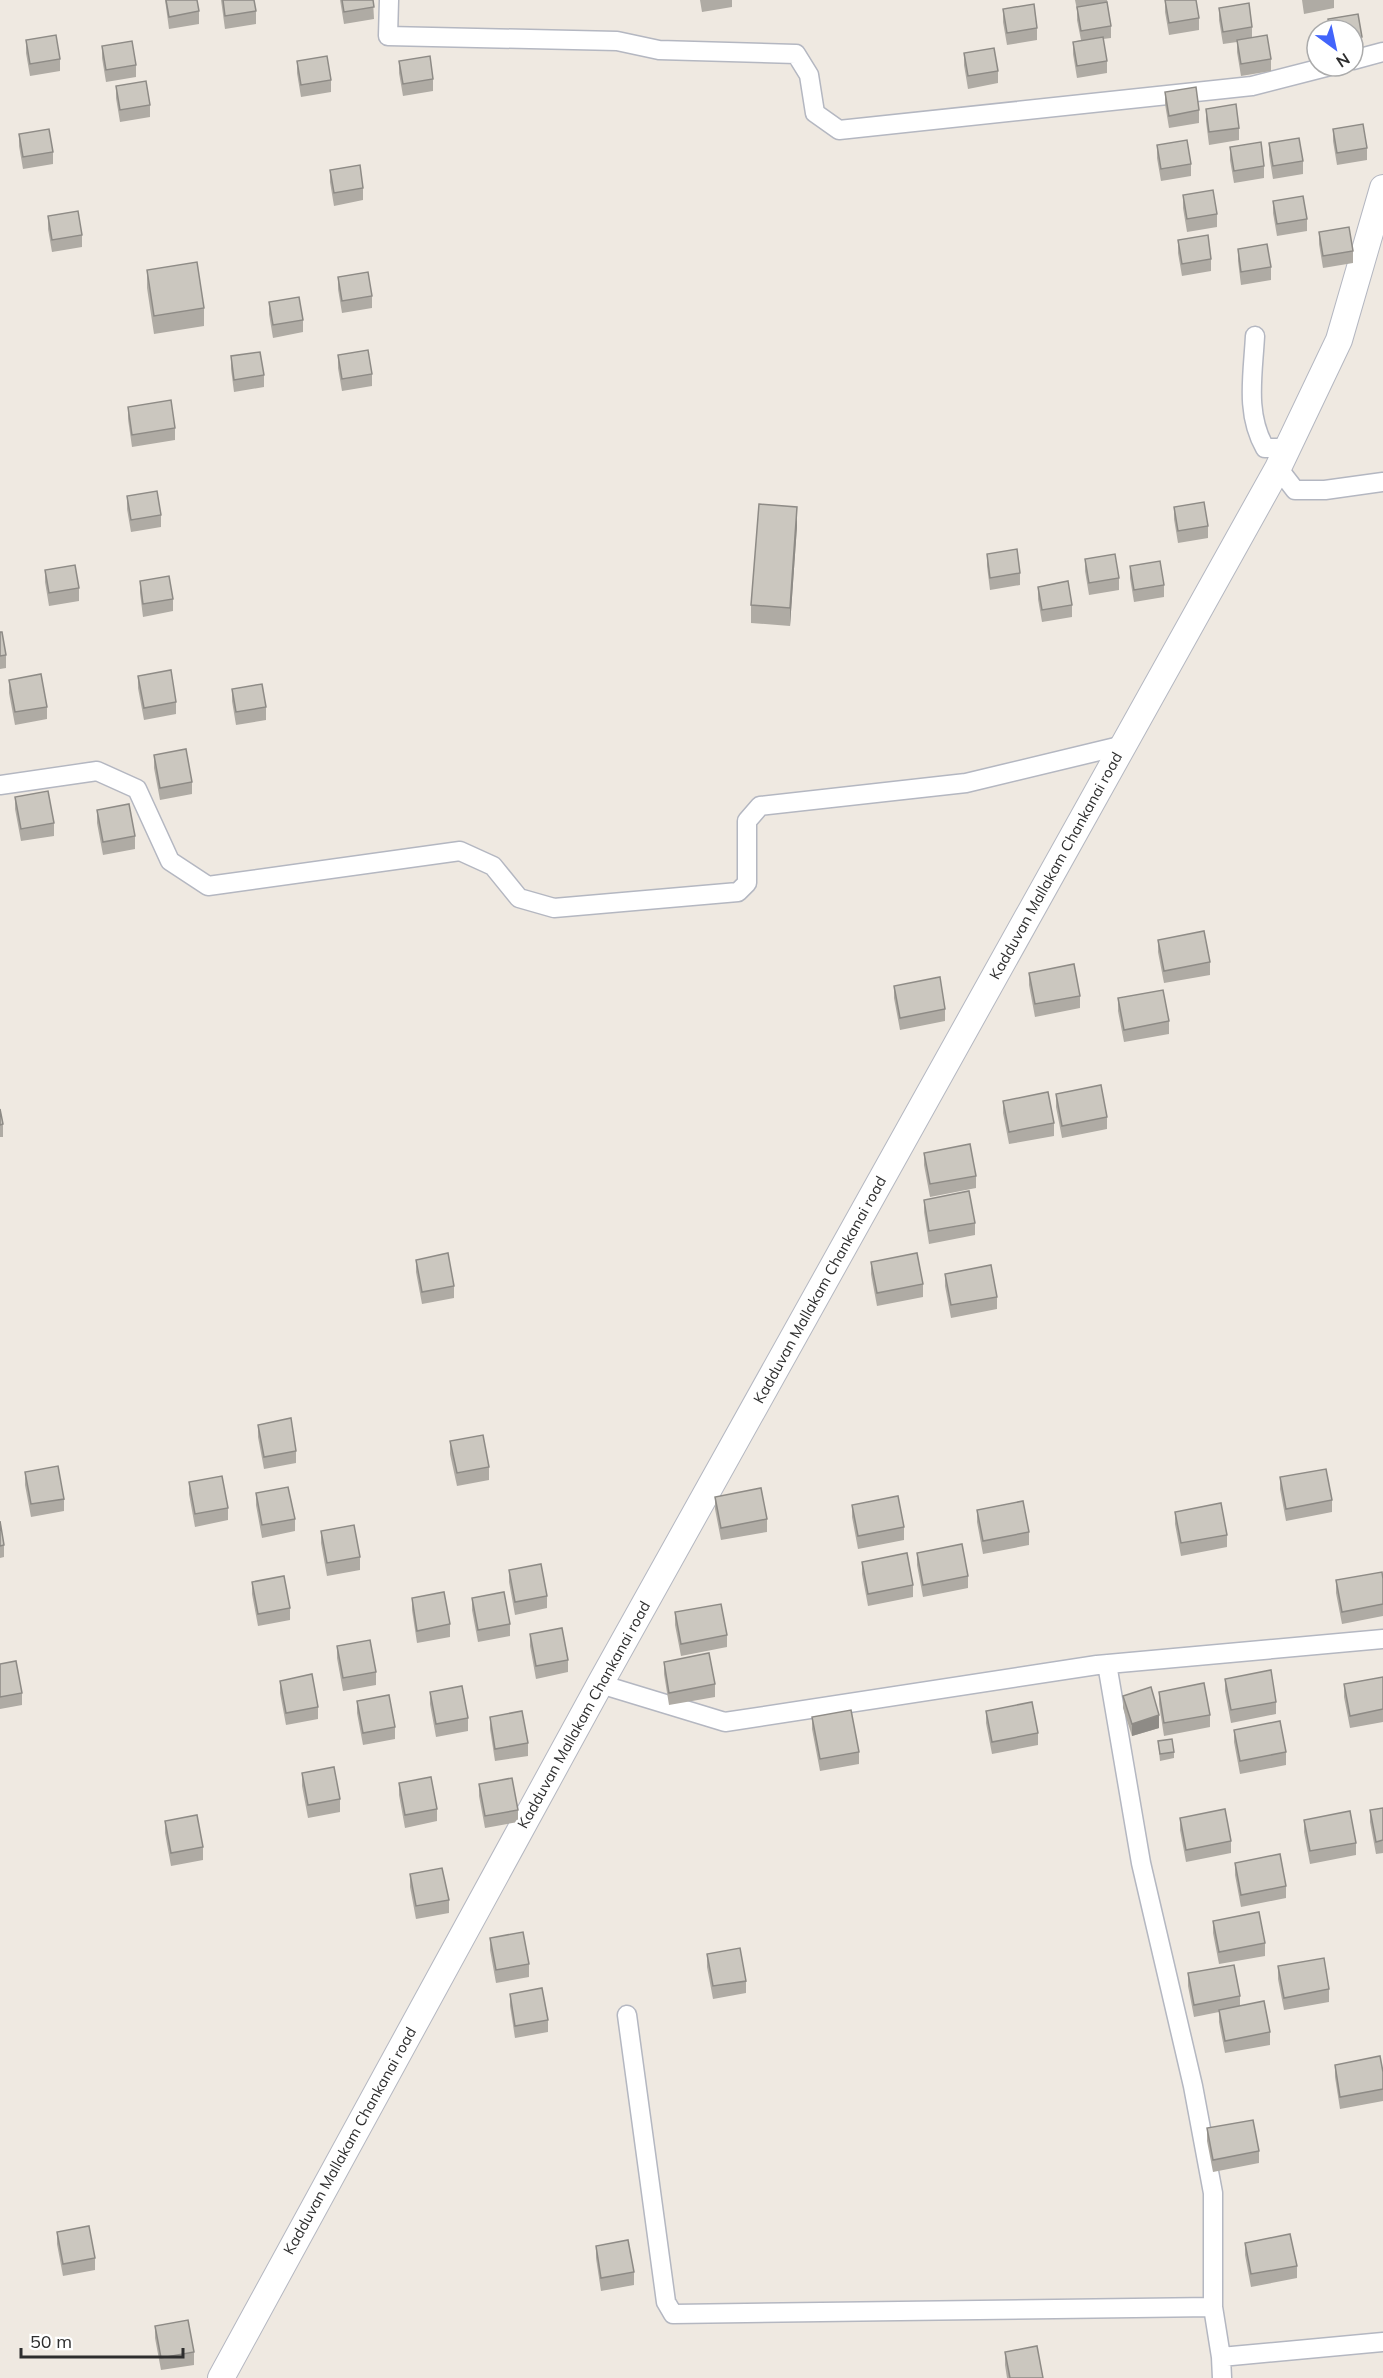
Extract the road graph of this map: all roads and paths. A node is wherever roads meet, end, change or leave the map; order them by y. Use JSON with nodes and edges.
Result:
{"nodes":[{"id":1,"x":389,"y":0,"type":"edge"},
{"id":2,"x":1383,"y":52,"type":"edge"},
{"id":3,"x":1365,"y":57,"type":"edge"},
{"id":4,"x":1305,"y":72,"type":"edge"},
{"id":5,"x":1383,"y":188,"type":"edge"},
{"id":6,"x":1255,"y":336,"type":"dead end"},
{"id":7,"x":1283,"y":458,"type":"junction"},
{"id":8,"x":1383,"y":482,"type":"edge"},
{"id":9,"x":1124,"y":745,"type":"junction"},
{"id":10,"x":0,"y":785,"type":"edge"},
{"id":11,"x":1383,"y":1639,"type":"edge"},
{"id":12,"x":1107,"y":1664,"type":"junction"},
{"id":13,"x":600,"y":1684,"type":"junction"},
{"id":14,"x":627,"y":2015,"type":"dead end"},
{"id":15,"x":1213,"y":2307,"type":"junction"},
{"id":16,"x":1383,"y":2342,"type":"edge"},
{"id":17,"x":1221,"y":2357,"type":"junction"},
{"id":18,"x":221,"y":2378,"type":"edge"},
{"id":19,"x":1222,"y":2378,"type":"edge"}],
"edges":[{"from":1,"to":4,"type":"street"},
{"from":2,"to":3,"type":"street"},
{"from":5,"to":7,"type":"main road","name":"Kadduvan Mallakam Chankanai road"},
{"from":6,"to":7,"type":"street"},
{"from":7,"to":8,"type":"street"},
{"from":7,"to":9,"type":"main road","name":"Kadduvan Mallakam Chankanai road"},
{"from":9,"to":10,"type":"street"},
{"from":9,"to":13,"type":"main road","name":"Kadduvan Mallakam Chankanai road"},
{"from":11,"to":12,"type":"street"},
{"from":12,"to":13,"type":"street"},
{"from":12,"to":15,"type":"street"},
{"from":13,"to":18,"type":"main road","name":"Kadduvan Mallakam Chankanai road"},
{"from":14,"to":15,"type":"street"},
{"from":15,"to":17,"type":"street"},
{"from":16,"to":17,"type":"street"},
{"from":17,"to":19,"type":"street"}]}
